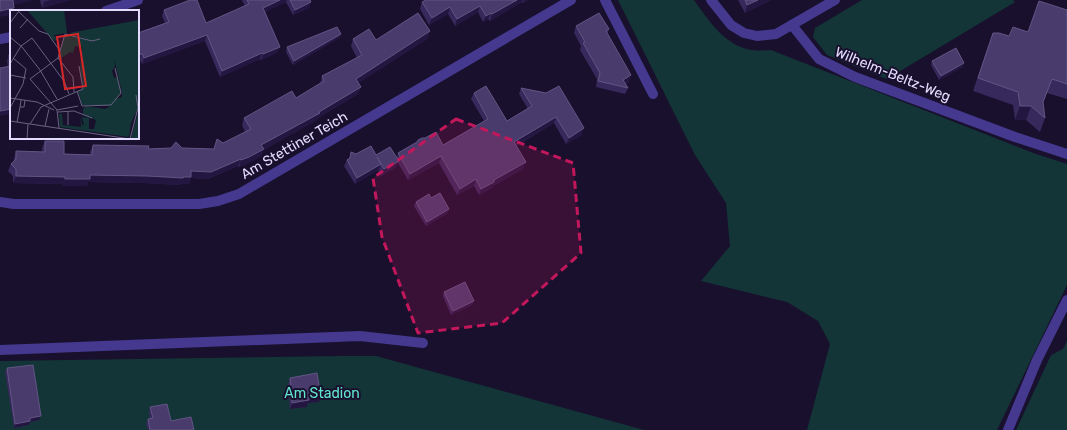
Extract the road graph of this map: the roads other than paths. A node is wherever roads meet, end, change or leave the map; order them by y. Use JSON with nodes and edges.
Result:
{"nodes":[{"id":1,"x":138,"y":0,"type":"edge"},
{"id":2,"x":571,"y":0,"type":"edge"},
{"id":3,"x":605,"y":0,"type":"edge"},
{"id":4,"x":711,"y":0,"type":"edge"},
{"id":5,"x":835,"y":0,"type":"edge"},
{"id":6,"x":109,"y":10,"type":"edge"},
{"id":7,"x":792,"y":25,"type":"junction"},
{"id":8,"x":10,"y":37,"type":"edge"},
{"id":9,"x":0,"y":39,"type":"edge"},
{"id":10,"x":653,"y":94,"type":"dead end"},
{"id":11,"x":1067,"y":154,"type":"edge"},
{"id":12,"x":0,"y":202,"type":"edge"},
{"id":13,"x":1067,"y":300,"type":"edge"},
{"id":14,"x":423,"y":343,"type":"dead end"},
{"id":15,"x":0,"y":350,"type":"edge"},
{"id":16,"x":1008,"y":430,"type":"edge"}],
"edges":[{"from":1,"to":6,"type":"street"},
{"from":2,"to":12,"type":"street","name":"Am Stettiner Teich"},
{"from":3,"to":10,"type":"street"},
{"from":4,"to":7,"type":"street"},
{"from":5,"to":7,"type":"street"},
{"from":7,"to":11,"type":"street","name":"Wilhelm-Beltz-Weg"},
{"from":8,"to":9,"type":"street"},
{"from":13,"to":16,"type":"street"},
{"from":14,"to":15,"type":"street"}]}
